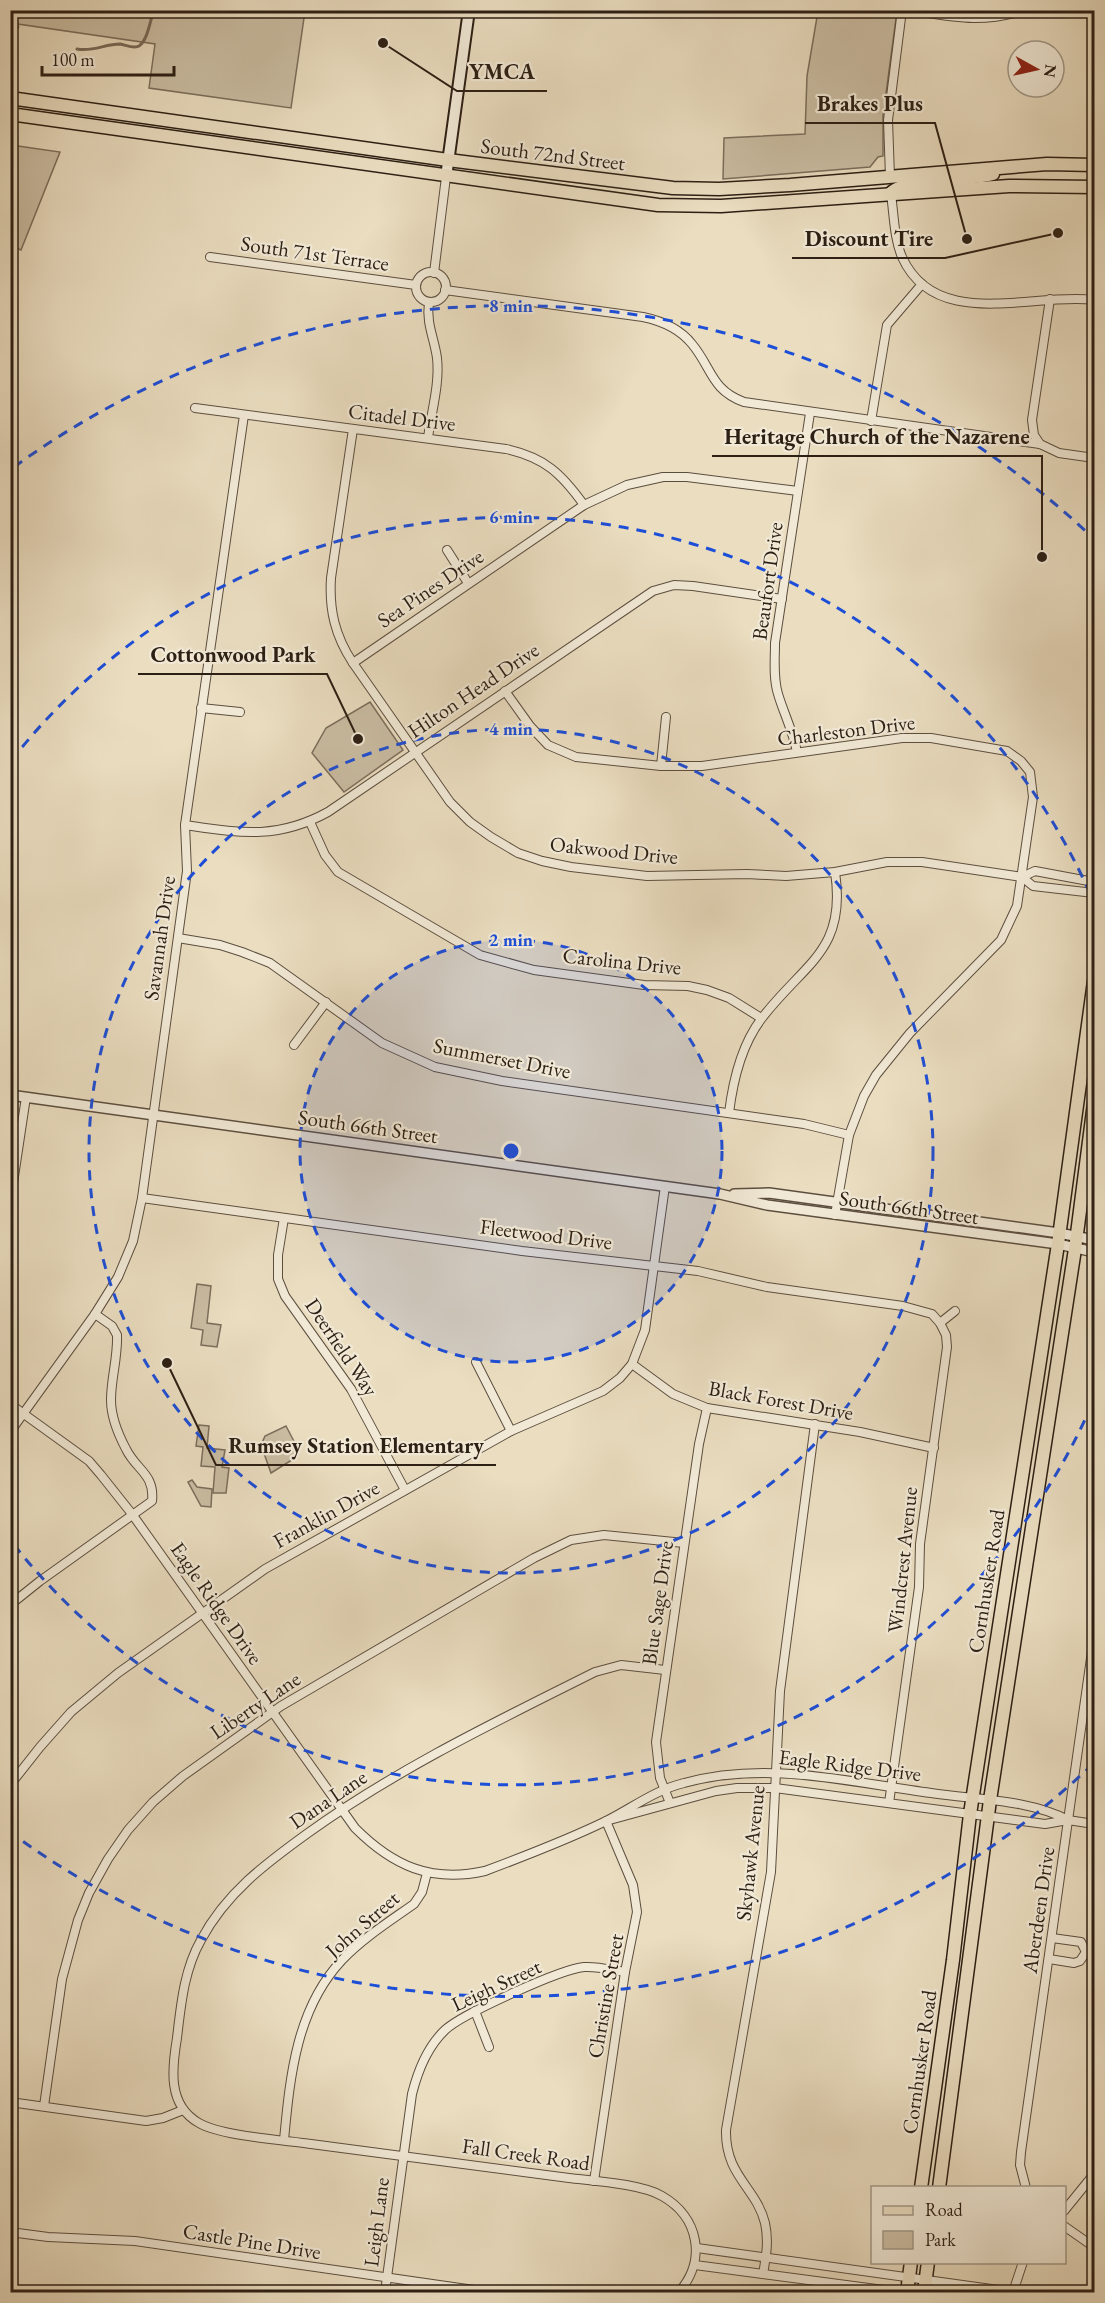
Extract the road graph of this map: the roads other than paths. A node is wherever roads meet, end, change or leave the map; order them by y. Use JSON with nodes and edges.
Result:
{"nodes":[{"id":1,"x":469,"y":10,"type":"edge"},
{"id":2,"x":902,"y":10,"type":"edge"},
{"id":3,"x":909,"y":10,"type":"edge"},
{"id":4,"x":1025,"y":10,"type":"edge"},
{"id":5,"x":10,"y":98,"type":"edge"},
{"id":6,"x":10,"y":114,"type":"edge"},
{"id":7,"x":448,"y":160,"type":"junction"},
{"id":8,"x":1020,"y":165,"type":"junction"},
{"id":9,"x":1095,"y":165,"type":"edge"},
{"id":10,"x":446,"y":177,"type":"junction"},
{"id":11,"x":890,"y":177,"type":"junction"},
{"id":12,"x":1095,"y":187,"type":"edge"},
{"id":13,"x":891,"y":194,"type":"junction"},
{"id":14,"x":779,"y":202,"type":"junction"},
{"id":15,"x":210,"y":257,"type":"dead end"},
{"id":16,"x":434,"y":273,"type":"junction"},
{"id":17,"x":922,"y":284,"type":"junction"},
{"id":18,"x":416,"y":285,"type":"junction"},
{"id":19,"x":446,"y":290,"type":"junction"},
{"id":20,"x":1050,"y":299,"type":"junction"},
{"id":21,"x":1095,"y":300,"type":"edge"},
{"id":22,"x":429,"y":303,"type":"junction"},
{"id":23,"x":195,"y":408,"type":"dead end"},
{"id":24,"x":810,"y":413,"type":"junction"},
{"id":25,"x":244,"y":415,"type":"junction"},
{"id":26,"x":871,"y":421,"type":"junction"},
{"id":27,"x":353,"y":429,"type":"junction"},
{"id":28,"x":428,"y":438,"type":"junction"},
{"id":29,"x":1040,"y":444,"type":"junction"},
{"id":30,"x":1095,"y":458,"type":"edge"},
{"id":31,"x":798,"y":491,"type":"junction"},
{"id":32,"x":584,"y":505,"type":"junction"},
{"id":33,"x":447,"y":550,"type":"dead end"},
{"id":34,"x":468,"y":583,"type":"junction"},
{"id":35,"x":782,"y":599,"type":"junction"},
{"id":36,"x":352,"y":663,"type":"junction"},
{"id":37,"x":505,"y":691,"type":"junction"},
{"id":38,"x":201,"y":708,"type":"junction"},
{"id":39,"x":240,"y":712,"type":"dead end"},
{"id":40,"x":666,"y":717,"type":"dead end"},
{"id":41,"x":415,"y":751,"type":"junction"},
{"id":42,"x":797,"y":752,"type":"junction"},
{"id":43,"x":661,"y":766,"type":"junction"},
{"id":44,"x":310,"y":822,"type":"junction"},
{"id":45,"x":185,"y":825,"type":"junction"},
{"id":46,"x":835,"y":872,"type":"junction"},
{"id":47,"x":1022,"y":878,"type":"junction"},
{"id":48,"x":1095,"y":882,"type":"edge"},
{"id":49,"x":1095,"y":893,"type":"edge"},
{"id":50,"x":178,"y":939,"type":"junction"},
{"id":51,"x":1095,"y":981,"type":"edge"},
{"id":52,"x":326,"y":1002,"type":"junction"},
{"id":53,"x":761,"y":1018,"type":"junction"},
{"id":54,"x":294,"y":1046,"type":"dead end"},
{"id":55,"x":10,"y":1095,"type":"edge"},
{"id":56,"x":26,"y":1097,"type":"junction"},
{"id":57,"x":1095,"y":1103,"type":"edge"},
{"id":58,"x":153,"y":1113,"type":"junction"},
{"id":59,"x":729,"y":1113,"type":"junction"},
{"id":60,"x":849,"y":1135,"type":"junction"},
{"id":61,"x":665,"y":1186,"type":"junction"},
{"id":62,"x":720,"y":1194,"type":"junction"},
{"id":63,"x":142,"y":1198,"type":"junction"},
{"id":64,"x":10,"y":1203,"type":"edge"},
{"id":65,"x":837,"y":1203,"type":"junction"},
{"id":66,"x":835,"y":1215,"type":"junction"},
{"id":67,"x":284,"y":1218,"type":"junction"},
{"id":68,"x":1059,"y":1239,"type":"junction"},
{"id":69,"x":1095,"y":1240,"type":"edge"},
{"id":70,"x":1075,"y":1243,"type":"junction"},
{"id":71,"x":1095,"y":1252,"type":"edge"},
{"id":72,"x":654,"y":1265,"type":"junction"},
{"id":73,"x":956,"y":1311,"type":"dead end"},
{"id":74,"x":95,"y":1314,"type":"junction"},
{"id":75,"x":940,"y":1323,"type":"junction"},
{"id":76,"x":476,"y":1362,"type":"dead end"},
{"id":77,"x":632,"y":1364,"type":"junction"},
{"id":78,"x":10,"y":1404,"type":"edge"},
{"id":79,"x":707,"y":1408,"type":"junction"},
{"id":80,"x":24,"y":1413,"type":"junction"},
{"id":81,"x":815,"y":1424,"type":"junction"},
{"id":82,"x":511,"y":1431,"type":"junction"},
{"id":83,"x":10,"y":1432,"type":"edge"},
{"id":84,"x":934,"y":1448,"type":"junction"},
{"id":85,"x":405,"y":1490,"type":"junction"},
{"id":86,"x":132,"y":1514,"type":"junction"},
{"id":87,"x":684,"y":1543,"type":"junction"},
{"id":88,"x":10,"y":1605,"type":"edge"},
{"id":89,"x":201,"y":1614,"type":"junction"},
{"id":90,"x":1095,"y":1637,"type":"edge"},
{"id":91,"x":665,"y":1670,"type":"junction"},
{"id":92,"x":1090,"y":1699,"type":"edge"},
{"id":93,"x":273,"y":1712,"type":"junction"},
{"id":94,"x":776,"y":1772,"type":"junction"},
{"id":95,"x":10,"y":1785,"type":"edge"},
{"id":96,"x":775,"y":1788,"type":"junction"},
{"id":97,"x":891,"y":1788,"type":"junction"},
{"id":98,"x":664,"y":1789,"type":"junction"},
{"id":99,"x":972,"y":1799,"type":"junction"},
{"id":100,"x":990,"y":1800,"type":"junction"},
{"id":101,"x":670,"y":1803,"type":"junction"},
{"id":102,"x":889,"y":1803,"type":"junction"},
{"id":103,"x":341,"y":1809,"type":"junction"},
{"id":104,"x":970,"y":1814,"type":"junction"},
{"id":105,"x":988,"y":1816,"type":"junction"},
{"id":106,"x":606,"y":1821,"type":"junction"},
{"id":107,"x":1068,"y":1821,"type":"junction"},
{"id":108,"x":1095,"y":1824,"type":"edge"},
{"id":109,"x":427,"y":1873,"type":"junction"},
{"id":110,"x":1052,"y":1938,"type":"junction"},
{"id":111,"x":1049,"y":1959,"type":"junction"},
{"id":112,"x":625,"y":1972,"type":"junction"},
{"id":113,"x":475,"y":2012,"type":"junction"},
{"id":114,"x":489,"y":2047,"type":"dead end"},
{"id":115,"x":10,"y":2102,"type":"edge"},
{"id":116,"x":44,"y":2106,"type":"junction"},
{"id":117,"x":183,"y":2110,"type":"junction"},
{"id":118,"x":284,"y":2140,"type":"junction"},
{"id":119,"x":403,"y":2156,"type":"junction"},
{"id":120,"x":1095,"y":2174,"type":"edge"},
{"id":121,"x":594,"y":2181,"type":"junction"},
{"id":122,"x":921,"y":2186,"type":"edge"},
{"id":123,"x":939,"y":2186,"type":"edge"},
{"id":124,"x":1026,"y":2186,"type":"edge"},
{"id":125,"x":1066,"y":2210,"type":"edge"},
{"id":126,"x":1066,"y":2227,"type":"edge"},
{"id":127,"x":10,"y":2232,"type":"edge"},
{"id":128,"x":1095,"y":2247,"type":"edge"},
{"id":129,"x":698,"y":2248,"type":"junction"},
{"id":130,"x":765,"y":2258,"type":"junction"},
{"id":131,"x":911,"y":2264,"type":"edge"},
{"id":132,"x":928,"y":2264,"type":"edge"},
{"id":133,"x":1022,"y":2264,"type":"edge"},
{"id":134,"x":695,"y":2265,"type":"junction"},
{"id":135,"x":763,"y":2274,"type":"junction"},
{"id":136,"x":909,"y":2276,"type":"junction"},
{"id":137,"x":387,"y":2279,"type":"junction"},
{"id":138,"x":926,"y":2279,"type":"junction"},
{"id":139,"x":385,"y":2292,"type":"edge"},
{"id":140,"x":488,"y":2292,"type":"edge"},
{"id":141,"x":680,"y":2292,"type":"edge"},
{"id":142,"x":899,"y":2292,"type":"edge"},
{"id":143,"x":907,"y":2292,"type":"edge"},
{"id":144,"x":924,"y":2292,"type":"edge"},
{"id":145,"x":1013,"y":2292,"type":"edge"}],
"edges":[{"from":1,"to":7,"type":"main road"},
{"from":2,"to":11,"type":"street"},
{"from":3,"to":4,"type":"street"},
{"from":5,"to":7,"type":"main road","name":"South 72nd Street"},
{"from":6,"to":10,"type":"main road","name":"South 72nd Street"},
{"from":7,"to":10,"type":"main road"},
{"from":7,"to":11,"type":"main road","name":"South 72nd Street"},
{"from":8,"to":9,"type":"main road","name":"South 72nd Street"},
{"from":8,"to":11,"type":"main road","name":"South 72nd Street"},
{"from":8,"to":13,"type":"main road"},
{"from":10,"to":14,"type":"main road","name":"South 72nd Street"},
{"from":10,"to":16,"type":"street"},
{"from":11,"to":14,"type":"main road"},
{"from":12,"to":13,"type":"main road","name":"South 72nd Street"},
{"from":13,"to":14,"type":"main road","name":"South 72nd Street"},
{"from":13,"to":17,"type":"street"},
{"from":15,"to":18,"type":"street","name":"South 71st Terrace"},
{"from":16,"to":18,"type":"street"},
{"from":16,"to":19,"type":"street"},
{"from":17,"to":20,"type":"street"},
{"from":17,"to":26,"type":"street"},
{"from":18,"to":22,"type":"street"},
{"from":19,"to":22,"type":"street"},
{"from":19,"to":24,"type":"street"},
{"from":20,"to":21,"type":"street"},
{"from":20,"to":29,"type":"street"},
{"from":22,"to":28,"type":"street"},
{"from":23,"to":25,"type":"street","name":"Citadel Drive"},
{"from":24,"to":26,"type":"street"},
{"from":24,"to":31,"type":"street","name":"Beaufort Drive"},
{"from":25,"to":27,"type":"street","name":"Citadel Drive"},
{"from":25,"to":38,"type":"street","name":"Savannah Drive"},
{"from":26,"to":29,"type":"street"},
{"from":27,"to":28,"type":"street","name":"Citadel Drive"},
{"from":27,"to":36,"type":"street","name":"Oakwood Drive"},
{"from":28,"to":32,"type":"street","name":"Citadel Drive"},
{"from":29,"to":30,"type":"street"},
{"from":31,"to":32,"type":"street","name":"Sea Pines Drive"},
{"from":31,"to":35,"type":"street","name":"Beaufort Drive"},
{"from":32,"to":34,"type":"street","name":"Sea Pines Drive"},
{"from":33,"to":34,"type":"street"},
{"from":34,"to":36,"type":"street","name":"Sea Pines Drive"},
{"from":35,"to":37,"type":"street","name":"Hilton Head Drive"},
{"from":35,"to":42,"type":"street","name":"Beaufort Drive"},
{"from":36,"to":41,"type":"street","name":"Oakwood Drive"},
{"from":37,"to":41,"type":"street","name":"Hilton Head Drive"},
{"from":37,"to":43,"type":"street","name":"Charleston Drive"},
{"from":38,"to":39,"type":"street"},
{"from":38,"to":45,"type":"street","name":"Savannah Drive"},
{"from":40,"to":43,"type":"street"},
{"from":41,"to":44,"type":"street","name":"Hilton Head Drive"},
{"from":41,"to":46,"type":"street","name":"Oakwood Drive"},
{"from":42,"to":43,"type":"street","name":"Charleston Drive"},
{"from":42,"to":47,"type":"street","name":"Charleston Drive"},
{"from":44,"to":45,"type":"street","name":"Hilton Head Drive"},
{"from":44,"to":53,"type":"street","name":"Carolina Drive"},
{"from":45,"to":50,"type":"street","name":"Savannah Drive"},
{"from":46,"to":47,"type":"street","name":"Oakwood Drive"},
{"from":46,"to":53,"type":"street"},
{"from":47,"to":48,"type":"street","name":"Oakwood Drive"},
{"from":47,"to":49,"type":"street","name":"Oakwood Drive"},
{"from":47,"to":60,"type":"street","name":"Charleston Drive"},
{"from":50,"to":52,"type":"street","name":"Summerset Drive"},
{"from":50,"to":58,"type":"street","name":"Savannah Drive"},
{"from":51,"to":68,"type":"main road","name":"Cornhusker Road"},
{"from":52,"to":54,"type":"street"},
{"from":52,"to":59,"type":"street","name":"Summerset Drive"},
{"from":53,"to":59,"type":"street"},
{"from":55,"to":56,"type":"street","name":"South 66th Street"},
{"from":56,"to":58,"type":"street","name":"South 66th Street"},
{"from":56,"to":64,"type":"street"},
{"from":57,"to":70,"type":"main road","name":"Cornhusker Road"},
{"from":58,"to":61,"type":"street","name":"South 66th Street"},
{"from":58,"to":63,"type":"street","name":"Savannah Drive"},
{"from":59,"to":60,"type":"street","name":"Summerset Drive"},
{"from":60,"to":65,"type":"street","name":"Charleston Drive"},
{"from":61,"to":62,"type":"street","name":"South 66th Street"},
{"from":61,"to":72,"type":"street","name":"Franklin Drive"},
{"from":62,"to":65,"type":"street","name":"South 66th Street"},
{"from":62,"to":66,"type":"street","name":"South 66th Street"},
{"from":63,"to":67,"type":"street","name":"Fleetwood Drive"},
{"from":63,"to":74,"type":"street","name":"Savannah Drive"},
{"from":65,"to":66,"type":"street","name":"Charleston Drive"},
{"from":65,"to":68,"type":"street","name":"South 66th Street"},
{"from":66,"to":68,"type":"street","name":"South 66th Street"},
{"from":67,"to":72,"type":"street","name":"Fleetwood Drive"},
{"from":67,"to":85,"type":"street","name":"Deerfield Way"},
{"from":68,"to":70,"type":"street","name":"South 66th Street"},
{"from":68,"to":99,"type":"main road","name":"Cornhusker Road"},
{"from":69,"to":70,"type":"street","name":"South 66th Street"},
{"from":70,"to":71,"type":"street","name":"South 66th Street"},
{"from":70,"to":100,"type":"main road","name":"Cornhusker Road"},
{"from":72,"to":75,"type":"street","name":"Fleetwood Drive"},
{"from":72,"to":77,"type":"street","name":"Franklin Drive"},
{"from":73,"to":75,"type":"street"},
{"from":74,"to":80,"type":"street","name":"Savannah Drive"},
{"from":74,"to":86,"type":"street"},
{"from":75,"to":84,"type":"street","name":"Windcrest Avenue"},
{"from":76,"to":82,"type":"street"},
{"from":77,"to":79,"type":"street","name":"Black Forest Drive"},
{"from":77,"to":82,"type":"street","name":"Franklin Drive"},
{"from":78,"to":80,"type":"street","name":"Eagle Ridge Drive"},
{"from":79,"to":81,"type":"street","name":"Black Forest Drive"},
{"from":79,"to":87,"type":"street","name":"Blue Sage Drive"},
{"from":80,"to":83,"type":"street","name":"Savannah Drive"},
{"from":80,"to":86,"type":"street","name":"Eagle Ridge Drive"},
{"from":81,"to":84,"type":"street","name":"Black Forest Drive"},
{"from":81,"to":94,"type":"street","name":"Skyhawk Avenue"},
{"from":82,"to":85,"type":"street","name":"Franklin Drive"},
{"from":84,"to":97,"type":"street","name":"Windcrest Avenue"},
{"from":85,"to":89,"type":"street","name":"Franklin Drive"},
{"from":86,"to":88,"type":"street"},
{"from":86,"to":89,"type":"street","name":"Eagle Ridge Drive"},
{"from":87,"to":91,"type":"street","name":"Blue Sage Drive"},
{"from":87,"to":93,"type":"street","name":"Liberty Lane"},
{"from":89,"to":93,"type":"street","name":"Eagle Ridge Drive"},
{"from":89,"to":95,"type":"street","name":"Franklin Drive"},
{"from":90,"to":92,"type":"street","name":"Aberdeen Drive"},
{"from":91,"to":98,"type":"street","name":"Blue Sage Drive"},
{"from":91,"to":103,"type":"street","name":"Dana Lane"},
{"from":92,"to":107,"type":"street","name":"Aberdeen Drive"},
{"from":93,"to":103,"type":"street","name":"Eagle Ridge Drive"},
{"from":93,"to":116,"type":"street","name":"Liberty Lane"},
{"from":94,"to":96,"type":"street","name":"Skyhawk Avenue"},
{"from":94,"to":97,"type":"street","name":"Eagle Ridge Drive"},
{"from":94,"to":98,"type":"street","name":"Eagle Ridge Drive"},
{"from":96,"to":101,"type":"street","name":"Eagle Ridge Drive"},
{"from":96,"to":102,"type":"street","name":"Eagle Ridge Drive"},
{"from":96,"to":130,"type":"street","name":"Skyhawk Avenue"},
{"from":97,"to":99,"type":"street","name":"Eagle Ridge Drive"},
{"from":97,"to":102,"type":"street","name":"Windcrest Avenue"},
{"from":98,"to":101,"type":"street","name":"Blue Sage Drive"},
{"from":98,"to":106,"type":"street","name":"Eagle Ridge Drive"},
{"from":99,"to":100,"type":"street","name":"Eagle Ridge Drive"},
{"from":99,"to":104,"type":"main road","name":"Cornhusker Road"},
{"from":100,"to":105,"type":"main road","name":"Cornhusker Road"},
{"from":100,"to":107,"type":"street","name":"Eagle Ridge Drive"},
{"from":101,"to":106,"type":"street","name":"Eagle Ridge Drive"},
{"from":102,"to":104,"type":"street","name":"Eagle Ridge Drive"},
{"from":103,"to":109,"type":"street","name":"Eagle Ridge Drive"},
{"from":103,"to":117,"type":"street","name":"Dana Lane"},
{"from":104,"to":105,"type":"street","name":"Eagle Ridge Drive"},
{"from":104,"to":122,"type":"main road","name":"Cornhusker Road"},
{"from":105,"to":107,"type":"street","name":"Eagle Ridge Drive"},
{"from":105,"to":123,"type":"main road","name":"Cornhusker Road"},
{"from":106,"to":109,"type":"street","name":"Eagle Ridge Drive"},
{"from":106,"to":112,"type":"street","name":"Christine Street"},
{"from":107,"to":108,"type":"street"},
{"from":107,"to":110,"type":"street","name":"Aberdeen Drive"},
{"from":109,"to":118,"type":"street","name":"John Street"},
{"from":110,"to":111,"type":"street","name":"Aberdeen Drive"},
{"from":110,"to":111,"type":"street"},
{"from":111,"to":124,"type":"street","name":"Aberdeen Drive"},
{"from":112,"to":113,"type":"street","name":"Leigh Street"},
{"from":112,"to":121,"type":"street","name":"Christine Street"},
{"from":113,"to":114,"type":"street"},
{"from":113,"to":119,"type":"street","name":"Leigh Street"},
{"from":115,"to":116,"type":"street"},
{"from":116,"to":117,"type":"street"},
{"from":117,"to":118,"type":"street","name":"Fall Creek Road"},
{"from":118,"to":119,"type":"street","name":"Fall Creek Road"},
{"from":119,"to":121,"type":"street","name":"Fall Creek Road"},
{"from":119,"to":137,"type":"street","name":"Leigh Lane"},
{"from":120,"to":125,"type":"street"},
{"from":121,"to":129,"type":"street","name":"Fall Creek Road"},
{"from":126,"to":128,"type":"street"},
{"from":127,"to":137,"type":"street","name":"Castle Pine Drive"},
{"from":129,"to":130,"type":"street"},
{"from":129,"to":134,"type":"street"},
{"from":130,"to":135,"type":"street","name":"Skyhawk Avenue"},
{"from":130,"to":136,"type":"street"},
{"from":131,"to":136,"type":"main road"},
{"from":132,"to":138,"type":"main road"},
{"from":133,"to":145,"type":"street"},
{"from":134,"to":135,"type":"street"},
{"from":134,"to":141,"type":"street"},
{"from":135,"to":142,"type":"street"},
{"from":136,"to":138,"type":"street"},
{"from":136,"to":143,"type":"main road"},
{"from":137,"to":139,"type":"street","name":"Leigh Lane"},
{"from":137,"to":140,"type":"street","name":"Castle Pine Drive"},
{"from":138,"to":144,"type":"main road"},
{"from":138,"to":145,"type":"street"}]}
